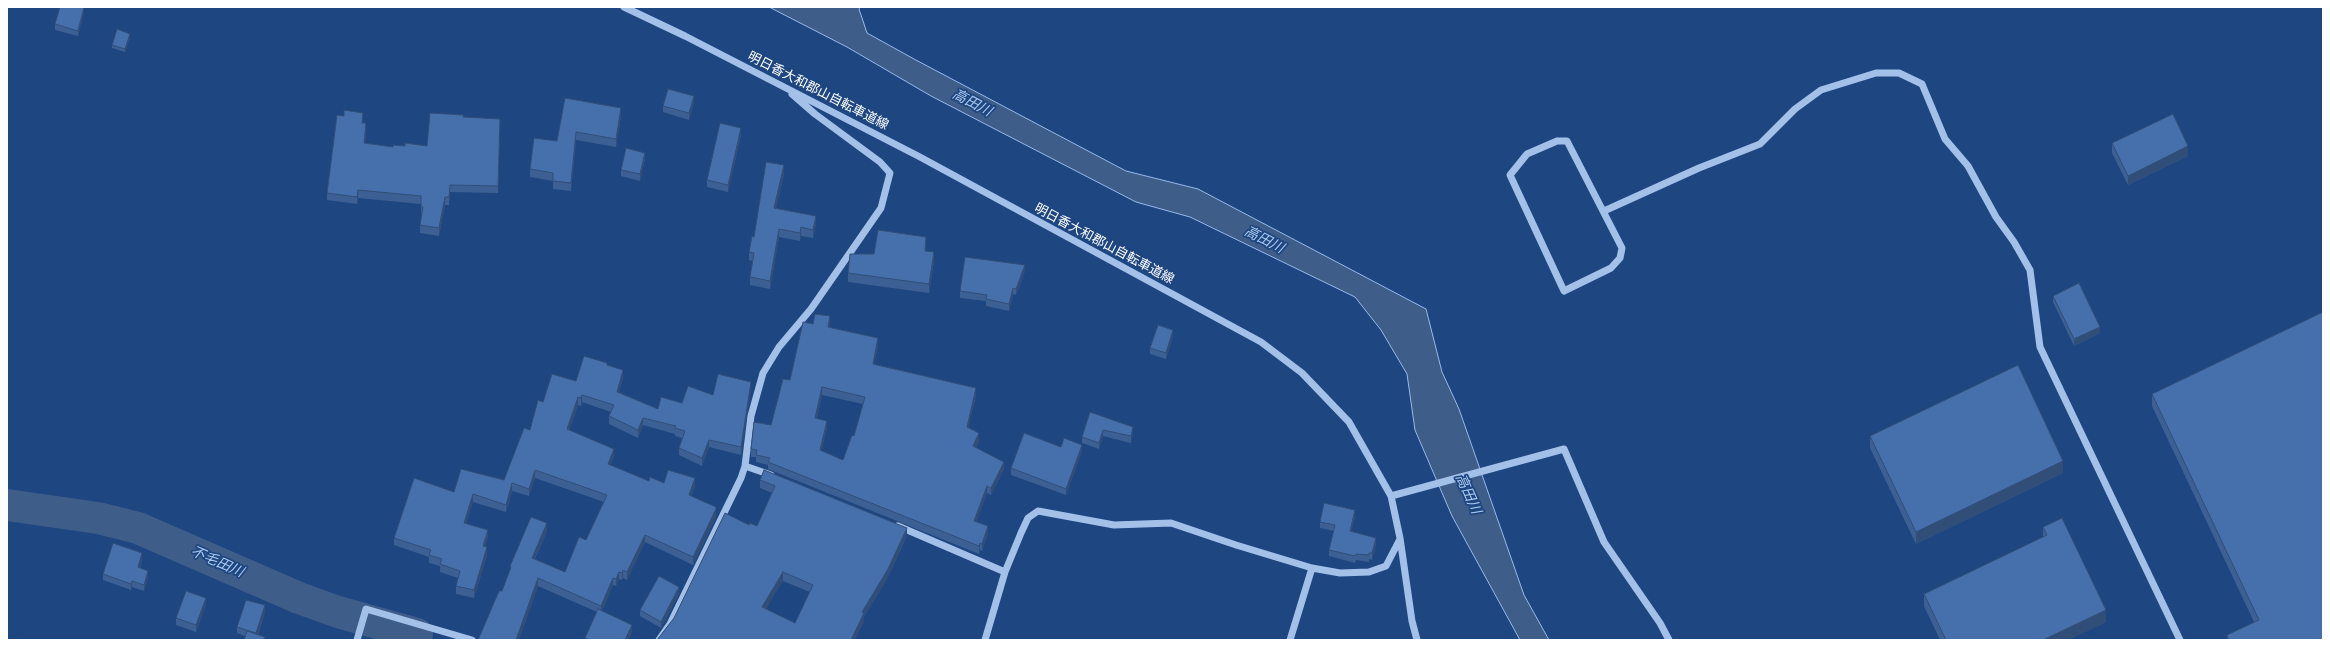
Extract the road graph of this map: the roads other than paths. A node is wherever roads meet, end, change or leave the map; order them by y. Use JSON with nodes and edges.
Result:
{"nodes":[{"id":1,"x":624,"y":7,"type":"edge"},
{"id":2,"x":783,"y":86,"type":"junction"},
{"id":3,"x":1604,"y":211,"type":"junction"},
{"id":4,"x":745,"y":466,"type":"junction"},
{"id":5,"x":781,"y":479,"type":"edge"},
{"id":6,"x":1391,"y":496,"type":"junction"},
{"id":7,"x":888,"y":522,"type":"edge"},
{"id":8,"x":1400,"y":538,"type":"junction"},
{"id":9,"x":1312,"y":568,"type":"junction"},
{"id":10,"x":1005,"y":572,"type":"junction"},
{"id":11,"x":358,"y":639,"type":"edge"},
{"id":12,"x":472,"y":640,"type":"edge"},
{"id":13,"x":659,"y":640,"type":"edge"},
{"id":14,"x":985,"y":640,"type":"edge"},
{"id":15,"x":1290,"y":640,"type":"edge"},
{"id":16,"x":1417,"y":640,"type":"edge"},
{"id":17,"x":1668,"y":640,"type":"edge"},
{"id":18,"x":2180,"y":640,"type":"edge"}],
"edges":[{"from":1,"to":2,"type":"street","name":"明日香大和郡山自転車道線"},
{"from":2,"to":4,"type":"street"},
{"from":2,"to":6,"type":"street","name":"明日香大和郡山自転車道線"},
{"from":3,"to":3,"type":"street"},
{"from":3,"to":18,"type":"street"},
{"from":4,"to":5,"type":"street"},
{"from":4,"to":13,"type":"street"},
{"from":6,"to":8,"type":"street","name":"明日香大和郡山自転車道線"},
{"from":6,"to":17,"type":"street"},
{"from":7,"to":10,"type":"street"},
{"from":8,"to":9,"type":"street"},
{"from":8,"to":16,"type":"street","name":"明日香大和郡山自転車道線"},
{"from":9,"to":10,"type":"street"},
{"from":9,"to":15,"type":"street"},
{"from":10,"to":14,"type":"street"},
{"from":11,"to":12,"type":"street"}]}
